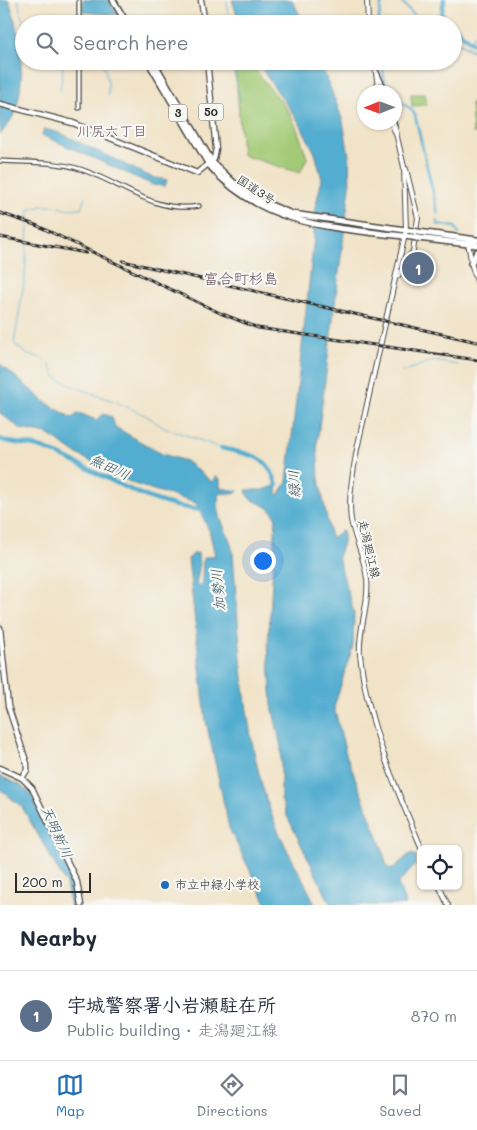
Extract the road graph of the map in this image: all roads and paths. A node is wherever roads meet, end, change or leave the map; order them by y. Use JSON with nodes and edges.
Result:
{"nodes":[{"id":1,"x":79,"y":0,"type":"edge"},
{"id":2,"x":113,"y":0,"type":"edge"},
{"id":3,"x":117,"y":0,"type":"edge"},
{"id":4,"x":201,"y":0,"type":"edge"},
{"id":5,"x":367,"y":0,"type":"edge"},
{"id":6,"x":79,"y":15,"type":"edge"},
{"id":7,"x":123,"y":15,"type":"edge"},
{"id":8,"x":124,"y":15,"type":"edge"},
{"id":9,"x":204,"y":15,"type":"edge"},
{"id":10,"x":368,"y":15,"type":"edge"},
{"id":11,"x":79,"y":70,"type":"edge"},
{"id":12,"x":153,"y":70,"type":"edge"},
{"id":13,"x":157,"y":70,"type":"edge"},
{"id":14,"x":208,"y":70,"type":"edge"},
{"id":15,"x":375,"y":70,"type":"edge"},
{"id":16,"x":377,"y":70,"type":"edge"},
{"id":17,"x":378,"y":85,"type":"edge"},
{"id":18,"x":383,"y":85,"type":"edge"},
{"id":19,"x":0,"y":104,"type":"edge"},
{"id":20,"x":79,"y":108,"type":"dead end"},
{"id":21,"x":395,"y":130,"type":"edge"},
{"id":22,"x":0,"y":161,"type":"edge"},
{"id":23,"x":210,"y":163,"type":"junction"},
{"id":24,"x":404,"y":166,"type":"junction"},
{"id":25,"x":199,"y":206,"type":"dead end"},
{"id":26,"x":404,"y":233,"type":"junction"},
{"id":27,"x":477,"y":240,"type":"edge"},
{"id":28,"x":468,"y":241,"type":"junction"},
{"id":29,"x":477,"y":245,"type":"edge"},
{"id":30,"x":477,"y":252,"type":"edge"},
{"id":31,"x":471,"y":263,"type":"junction"},
{"id":32,"x":397,"y":278,"type":"junction"},
{"id":33,"x":477,"y":281,"type":"edge"},
{"id":34,"x":0,"y":628,"type":"edge"},
{"id":35,"x":0,"y":768,"type":"edge"},
{"id":36,"x":22,"y":778,"type":"junction"},
{"id":37,"x":420,"y":845,"type":"edge"},
{"id":38,"x":441,"y":890,"type":"edge"},
{"id":39,"x":81,"y":905,"type":"edge"},
{"id":40,"x":448,"y":905,"type":"edge"}],
"edges":[{"from":1,"to":6,"type":"street"},
{"from":2,"to":7,"type":"highway"},
{"from":3,"to":8,"type":"highway"},
{"from":4,"to":9,"type":"main road"},
{"from":5,"to":10,"type":"main road"},
{"from":11,"to":20,"type":"street"},
{"from":12,"to":23,"type":"highway","name":"国道3号","number":"3"},
{"from":13,"to":23,"type":"highway","name":"国道3号","number":"3"},
{"from":14,"to":23,"type":"main road","number":"50"},
{"from":15,"to":17,"type":"main road"},
{"from":16,"to":18,"type":"street"},
{"from":19,"to":23,"type":"main road"},
{"from":21,"to":24,"type":"main road"},
{"from":22,"to":25,"type":"street"},
{"from":23,"to":26,"type":"highway","name":"国道3号","number":"3"},
{"from":24,"to":26,"type":"main road","name":"走潟廻江線"},
{"from":24,"to":32,"type":"main road","name":"走潟廻江線"},
{"from":26,"to":28,"type":"highway","name":"国道3号","number":"3"},
{"from":26,"to":32,"type":"main road","name":"走潟廻江線"},
{"from":27,"to":28,"type":"highway","name":"国道3号","number":"3"},
{"from":28,"to":29,"type":"highway","name":"国道3号","number":"3"},
{"from":28,"to":31,"type":"main road"},
{"from":30,"to":31,"type":"highway"},
{"from":31,"to":33,"type":"main road"},
{"from":32,"to":37,"type":"main road","name":"走潟廻江線"},
{"from":34,"to":36,"type":"main road"},
{"from":35,"to":36,"type":"main road"},
{"from":36,"to":39,"type":"main road"},
{"from":38,"to":40,"type":"main road"}]}
